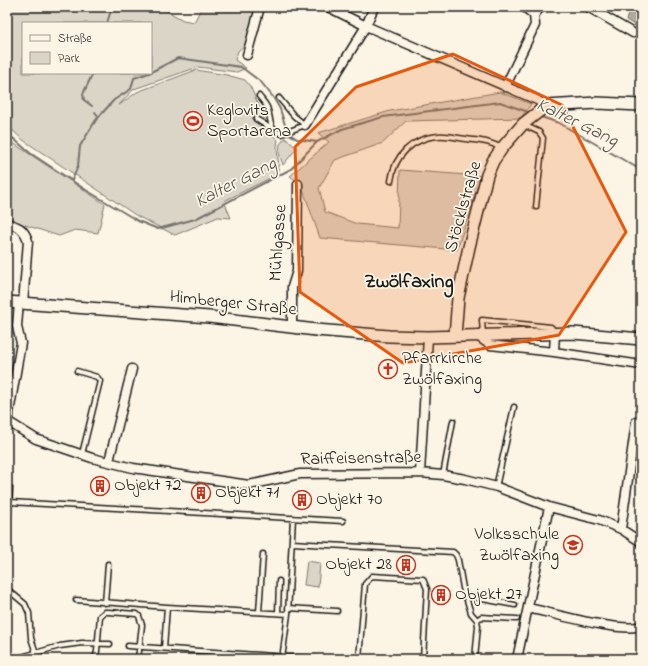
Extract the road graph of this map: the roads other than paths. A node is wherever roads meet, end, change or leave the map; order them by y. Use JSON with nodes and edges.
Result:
{"nodes":[{"id":1,"x":260,"y":7,"type":"edge"},
{"id":2,"x":328,"y":7,"type":"edge"},
{"id":3,"x":374,"y":7,"type":"edge"},
{"id":4,"x":524,"y":7,"type":"edge"},
{"id":5,"x":541,"y":7,"type":"edge"},
{"id":6,"x":588,"y":7,"type":"edge"},
{"id":7,"x":534,"y":15,"type":"junction"},
{"id":8,"x":366,"y":26,"type":"junction"},
{"id":9,"x":633,"y":33,"type":"dead end"},
{"id":10,"x":247,"y":55,"type":"dead end"},
{"id":11,"x":506,"y":87,"type":"junction"},
{"id":12,"x":259,"y":96,"type":"dead end"},
{"id":13,"x":279,"y":98,"type":"dead end"},
{"id":14,"x":641,"y":105,"type":"edge"},
{"id":15,"x":546,"y":106,"type":"junction"},
{"id":16,"x":256,"y":119,"type":"dead end"},
{"id":17,"x":523,"y":124,"type":"junction"},
{"id":18,"x":305,"y":125,"type":"junction"},
{"id":19,"x":275,"y":132,"type":"junction"},
{"id":20,"x":502,"y":148,"type":"junction"},
{"id":21,"x":391,"y":181,"type":"dead end"},
{"id":22,"x":298,"y":184,"type":"dead end"},
{"id":23,"x":536,"y":207,"type":"dead end"},
{"id":24,"x":7,"y":223,"type":"edge"},
{"id":25,"x":7,"y":302,"type":"edge"},
{"id":26,"x":21,"y":304,"type":"junction"},
{"id":27,"x":292,"y":327,"type":"junction"},
{"id":28,"x":555,"y":333,"type":"junction"},
{"id":29,"x":480,"y":335,"type":"junction"},
{"id":30,"x":455,"y":336,"type":"junction"},
{"id":31,"x":428,"y":337,"type":"junction"},
{"id":32,"x":641,"y":339,"type":"edge"},
{"id":33,"x":554,"y":352,"type":"junction"},
{"id":34,"x":641,"y":365,"type":"edge"},
{"id":35,"x":132,"y":369,"type":"dead end"},
{"id":36,"x":77,"y":371,"type":"dead end"},
{"id":37,"x":514,"y":407,"type":"dead end"},
{"id":38,"x":453,"y":420,"type":"dead end"},
{"id":39,"x":8,"y":421,"type":"edge"},
{"id":40,"x":636,"y":422,"type":"dead end"},
{"id":41,"x":82,"y":454,"type":"junction"},
{"id":42,"x":109,"y":461,"type":"junction"},
{"id":43,"x":420,"y":473,"type":"junction"},
{"id":44,"x":443,"y":475,"type":"junction"},
{"id":45,"x":496,"y":487,"type":"junction"},
{"id":46,"x":10,"y":488,"type":"dead end"},
{"id":47,"x":10,"y":502,"type":"junction"},
{"id":48,"x":549,"y":507,"type":"junction"},
{"id":49,"x":293,"y":518,"type":"junction"},
{"id":50,"x":343,"y":521,"type":"dead end"},
{"id":51,"x":621,"y":529,"type":"junction"},
{"id":52,"x":641,"y":542,"type":"edge"},
{"id":53,"x":292,"y":543,"type":"junction"},
{"id":54,"x":7,"y":549,"type":"edge"},
{"id":55,"x":263,"y":554,"type":"dead end"},
{"id":56,"x":108,"y":564,"type":"dead end"},
{"id":57,"x":280,"y":581,"type":"dead end"},
{"id":58,"x":7,"y":589,"type":"edge"},
{"id":59,"x":466,"y":596,"type":"junction"},
{"id":60,"x":76,"y":600,"type":"dead end"},
{"id":61,"x":105,"y":602,"type":"junction"},
{"id":62,"x":515,"y":605,"type":"dead end"},
{"id":63,"x":167,"y":608,"type":"junction"},
{"id":64,"x":288,"y":608,"type":"junction"},
{"id":65,"x":528,"y":608,"type":"junction"},
{"id":66,"x":337,"y":611,"type":"dead end"},
{"id":67,"x":259,"y":612,"type":"junction"},
{"id":68,"x":278,"y":613,"type":"junction"},
{"id":69,"x":288,"y":614,"type":"junction"},
{"id":70,"x":517,"y":619,"type":"dead end"},
{"id":71,"x":477,"y":620,"type":"junction"},
{"id":72,"x":641,"y":626,"type":"edge"},
{"id":73,"x":98,"y":644,"type":"junction"},
{"id":74,"x":110,"y":644,"type":"dead end"},
{"id":75,"x":128,"y":646,"type":"dead end"},
{"id":76,"x":139,"y":648,"type":"junction"},
{"id":77,"x":164,"y":648,"type":"junction"},
{"id":78,"x":36,"y":653,"type":"junction"},
{"id":79,"x":282,"y":658,"type":"edge"},
{"id":80,"x":14,"y":659,"type":"edge"},
{"id":81,"x":93,"y":659,"type":"edge"},
{"id":82,"x":138,"y":659,"type":"edge"},
{"id":83,"x":316,"y":659,"type":"edge"},
{"id":84,"x":359,"y":659,"type":"edge"},
{"id":85,"x":423,"y":659,"type":"edge"},
{"id":86,"x":475,"y":659,"type":"edge"},
{"id":87,"x":517,"y":659,"type":"edge"}],
"edges":[{"from":1,"to":10,"type":"street"},
{"from":2,"to":8,"type":"street"},
{"from":3,"to":8,"type":"street"},
{"from":4,"to":7,"type":"street"},
{"from":5,"to":7,"type":"street"},
{"from":6,"to":9,"type":"street"},
{"from":7,"to":11,"type":"street"},
{"from":8,"to":11,"type":"street"},
{"from":8,"to":18,"type":"street"},
{"from":11,"to":15,"type":"street"},
{"from":12,"to":19,"type":"lane"},
{"from":13,"to":18,"type":"lane"},
{"from":14,"to":15,"type":"main road"},
{"from":15,"to":17,"type":"main road","name":"Stöcklstraße"},
{"from":16,"to":19,"type":"lane"},
{"from":17,"to":20,"type":"main road","name":"Stöcklstraße"},
{"from":17,"to":23,"type":"lane"},
{"from":18,"to":19,"type":"lane"},
{"from":20,"to":21,"type":"lane"},
{"from":20,"to":30,"type":"main road","name":"Stöcklstraße"},
{"from":22,"to":27,"type":"street","name":"Mühlgasse"},
{"from":24,"to":26,"type":"street"},
{"from":25,"to":26,"type":"main road","name":"Himberger Straße"},
{"from":26,"to":27,"type":"main road","name":"Himberger Straße"},
{"from":26,"to":39,"type":"street"},
{"from":27,"to":31,"type":"main road","name":"Himberger Straße"},
{"from":28,"to":29,"type":"main road","name":"Himberger Straße"},
{"from":28,"to":29,"type":"lane"},
{"from":28,"to":32,"type":"main road","name":"Himberger Straße"},
{"from":28,"to":33,"type":"street"},
{"from":29,"to":30,"type":"main road","name":"Himberger Straße"},
{"from":29,"to":33,"type":"street"},
{"from":30,"to":31,"type":"main road","name":"Himberger Straße"},
{"from":31,"to":43,"type":"street"},
{"from":33,"to":34,"type":"street"},
{"from":35,"to":42,"type":"street"},
{"from":36,"to":41,"type":"lane"},
{"from":37,"to":45,"type":"lane"},
{"from":38,"to":44,"type":"lane"},
{"from":39,"to":41,"type":"street","name":"Raiffeisenstraße"},
{"from":40,"to":51,"type":"street"},
{"from":41,"to":42,"type":"street","name":"Raiffeisenstraße"},
{"from":42,"to":43,"type":"street","name":"Raiffeisenstraße"},
{"from":43,"to":44,"type":"street","name":"Raiffeisenstraße"},
{"from":44,"to":45,"type":"street","name":"Raiffeisenstraße"},
{"from":45,"to":48,"type":"street","name":"Raiffeisenstraße"},
{"from":46,"to":47,"type":"lane"},
{"from":47,"to":49,"type":"lane"},
{"from":47,"to":54,"type":"lane"},
{"from":48,"to":51,"type":"street","name":"Raiffeisenstraße"},
{"from":48,"to":65,"type":"street"},
{"from":49,"to":50,"type":"lane"},
{"from":49,"to":53,"type":"lane"},
{"from":51,"to":52,"type":"street","name":"Raiffeisenstraße"},
{"from":53,"to":59,"type":"lane"},
{"from":53,"to":64,"type":"lane"},
{"from":55,"to":67,"type":"lane"},
{"from":56,"to":61,"type":"lane"},
{"from":57,"to":68,"type":"lane"},
{"from":58,"to":78,"type":"lane"},
{"from":59,"to":62,"type":"lane"},
{"from":59,"to":71,"type":"lane"},
{"from":60,"to":61,"type":"lane"},
{"from":61,"to":63,"type":"lane"},
{"from":63,"to":67,"type":"lane"},
{"from":63,"to":77,"type":"lane"},
{"from":64,"to":66,"type":"lane"},
{"from":64,"to":69,"type":"lane"},
{"from":65,"to":72,"type":"street"},
{"from":65,"to":87,"type":"street"},
{"from":67,"to":68,"type":"lane"},
{"from":68,"to":69,"type":"lane"},
{"from":69,"to":79,"type":"lane"},
{"from":70,"to":71,"type":"lane"},
{"from":71,"to":86,"type":"lane"},
{"from":73,"to":74,"type":"lane"},
{"from":73,"to":76,"type":"lane"},
{"from":73,"to":78,"type":"lane"},
{"from":73,"to":81,"type":"lane"},
{"from":75,"to":76,"type":"lane"},
{"from":76,"to":77,"type":"lane"},
{"from":76,"to":82,"type":"lane"},
{"from":77,"to":79,"type":"lane"},
{"from":78,"to":80,"type":"lane"},
{"from":79,"to":83,"type":"lane"},
{"from":84,"to":85,"type":"lane"}]}
